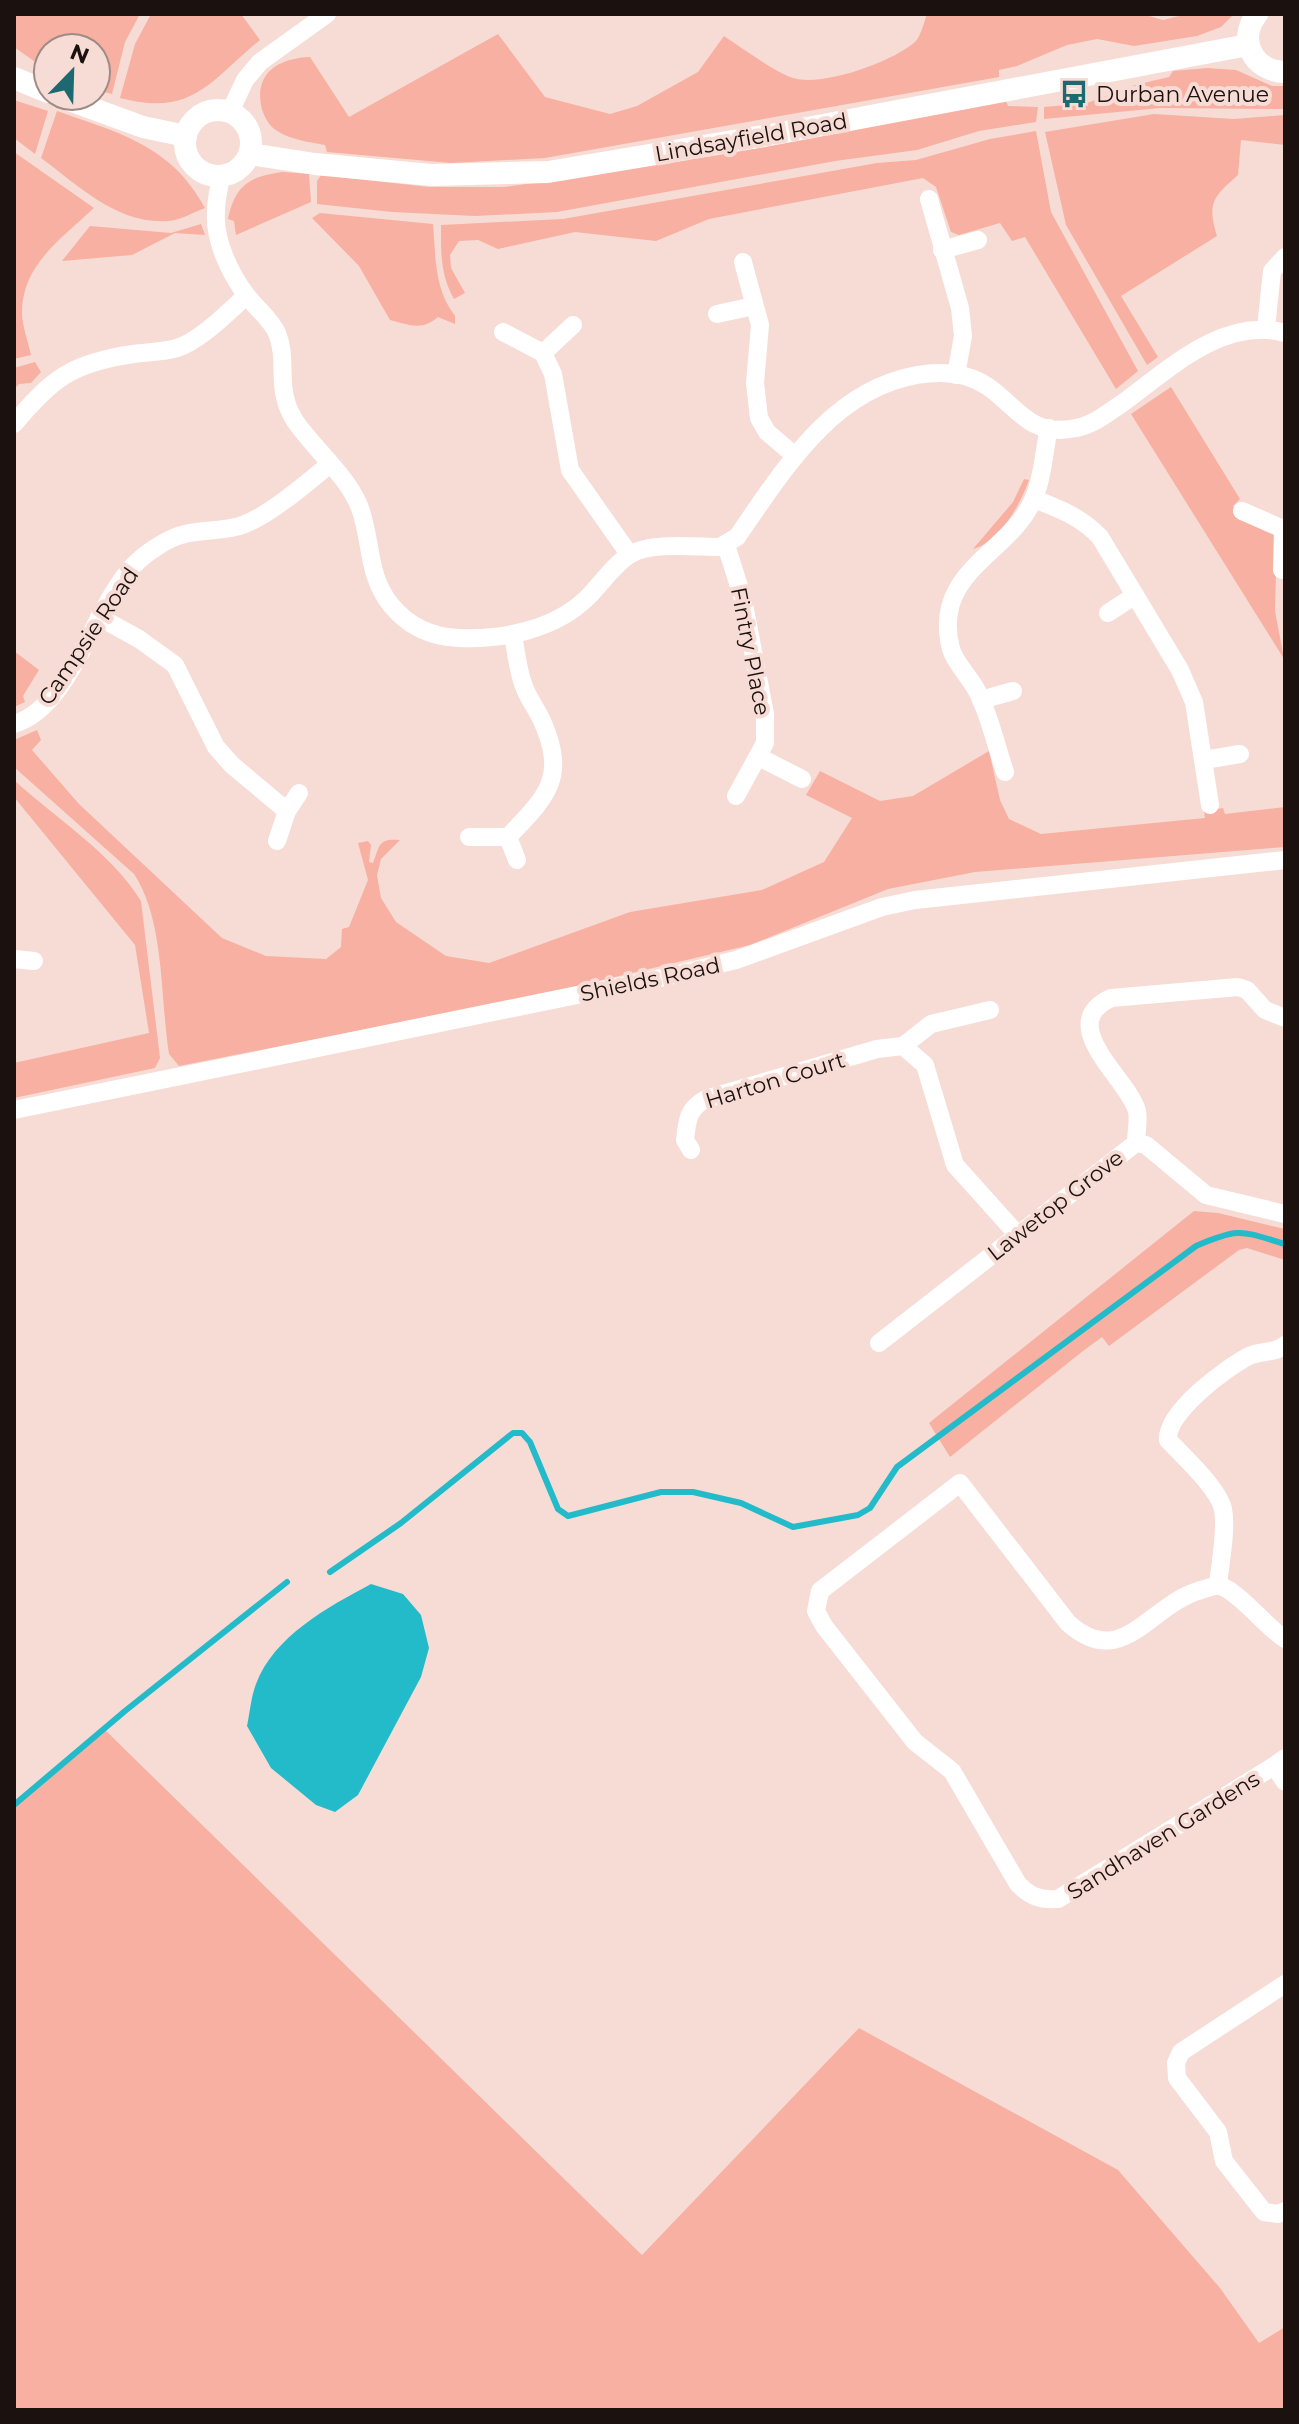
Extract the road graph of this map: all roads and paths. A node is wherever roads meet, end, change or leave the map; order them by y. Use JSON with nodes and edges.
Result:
{"nodes":[{"id":1,"x":327,"y":14,"type":"edge"},
{"id":2,"x":1257,"y":14,"type":"edge"},
{"id":3,"x":1248,"y":45,"type":"junction"},
{"id":4,"x":1285,"y":72,"type":"edge"},
{"id":5,"x":102,"y":112,"type":"edge"},
{"id":6,"x":230,"y":112,"type":"junction"},
{"id":7,"x":186,"y":136,"type":"junction"},
{"id":8,"x":250,"y":154,"type":"junction"},
{"id":9,"x":221,"y":176,"type":"junction"},
{"id":10,"x":929,"y":199,"type":"dead end"},
{"id":11,"x":978,"y":240,"type":"dead end"},
{"id":12,"x":942,"y":250,"type":"junction"},
{"id":13,"x":1285,"y":257,"type":"edge"},
{"id":14,"x":743,"y":262,"type":"dead end"},
{"id":15,"x":246,"y":296,"type":"junction"},
{"id":16,"x":754,"y":306,"type":"junction"},
{"id":17,"x":717,"y":314,"type":"dead end"},
{"id":18,"x":573,"y":325,"type":"dead end"},
{"id":19,"x":1266,"y":328,"type":"junction"},
{"id":20,"x":503,"y":332,"type":"dead end"},
{"id":21,"x":1285,"y":333,"type":"edge"},
{"id":22,"x":543,"y":353,"type":"junction"},
{"id":23,"x":956,"y":375,"type":"junction"},
{"id":24,"x":14,"y":424,"type":"edge"},
{"id":25,"x":1049,"y":428,"type":"junction"},
{"id":26,"x":794,"y":455,"type":"junction"},
{"id":27,"x":330,"y":464,"type":"junction"},
{"id":28,"x":1034,"y":499,"type":"junction"},
{"id":29,"x":1242,"y":511,"type":"dead end"},
{"id":30,"x":1284,"y":528,"type":"edge"},
{"id":31,"x":726,"y":545,"type":"junction"},
{"id":32,"x":629,"y":554,"type":"junction"},
{"id":33,"x":1282,"y":570,"type":"dead end"},
{"id":34,"x":1134,"y":596,"type":"junction"},
{"id":35,"x":1108,"y":613,"type":"dead end"},
{"id":36,"x":99,"y":617,"type":"junction"},
{"id":37,"x":513,"y":634,"type":"junction"},
{"id":38,"x":1013,"y":691,"type":"dead end"},
{"id":39,"x":981,"y":700,"type":"junction"},
{"id":40,"x":14,"y":724,"type":"edge"},
{"id":41,"x":1240,"y":754,"type":"dead end"},
{"id":42,"x":759,"y":757,"type":"junction"},
{"id":43,"x":1204,"y":760,"type":"junction"},
{"id":44,"x":1005,"y":772,"type":"dead end"},
{"id":45,"x":802,"y":779,"type":"dead end"},
{"id":46,"x":299,"y":793,"type":"dead end"},
{"id":47,"x":736,"y":796,"type":"dead end"},
{"id":48,"x":1210,"y":805,"type":"dead end"},
{"id":49,"x":287,"y":811,"type":"junction"},
{"id":50,"x":469,"y":837,"type":"dead end"},
{"id":51,"x":508,"y":837,"type":"junction"},
{"id":52,"x":277,"y":841,"type":"dead end"},
{"id":53,"x":517,"y":860,"type":"dead end"},
{"id":54,"x":1285,"y":860,"type":"edge"},
{"id":55,"x":14,"y":959,"type":"edge"},
{"id":56,"x":34,"y":961,"type":"dead end"},
{"id":57,"x":990,"y":1010,"type":"dead end"},
{"id":58,"x":1285,"y":1018,"type":"edge"},
{"id":59,"x":903,"y":1046,"type":"junction"},
{"id":60,"x":14,"y":1110,"type":"edge"},
{"id":61,"x":1136,"y":1143,"type":"junction"},
{"id":62,"x":691,"y":1150,"type":"dead end"},
{"id":63,"x":1285,"y":1214,"type":"edge"},
{"id":64,"x":1017,"y":1234,"type":"junction"},
{"id":65,"x":879,"y":1343,"type":"dead end"},
{"id":66,"x":1285,"y":1345,"type":"edge"},
{"id":67,"x":1218,"y":1585,"type":"junction"},
{"id":68,"x":1285,"y":1639,"type":"edge"},
{"id":69,"x":1281,"y":1769,"type":"edge"},
{"id":70,"x":1285,"y":1984,"type":"edge"},
{"id":71,"x":1285,"y":2211,"type":"edge"}],
"edges":[{"from":1,"to":6,"type":"street"},
{"from":2,"to":3,"type":"street"},
{"from":3,"to":4,"type":"street"},
{"from":3,"to":8,"type":"street","name":"Lindsayfield Road"},
{"from":5,"to":7,"type":"street"},
{"from":6,"to":7,"type":"street"},
{"from":6,"to":8,"type":"street"},
{"from":7,"to":9,"type":"street"},
{"from":8,"to":9,"type":"street"},
{"from":9,"to":15,"type":"street"},
{"from":10,"to":12,"type":"street"},
{"from":11,"to":12,"type":"street"},
{"from":12,"to":23,"type":"street"},
{"from":13,"to":19,"type":"street"},
{"from":14,"to":16,"type":"street"},
{"from":15,"to":24,"type":"street"},
{"from":15,"to":27,"type":"street"},
{"from":16,"to":17,"type":"street"},
{"from":16,"to":26,"type":"street"},
{"from":18,"to":22,"type":"street"},
{"from":19,"to":21,"type":"street"},
{"from":19,"to":25,"type":"street"},
{"from":20,"to":22,"type":"street"},
{"from":22,"to":32,"type":"street"},
{"from":23,"to":25,"type":"street"},
{"from":23,"to":26,"type":"street"},
{"from":25,"to":28,"type":"street"},
{"from":26,"to":31,"type":"street"},
{"from":27,"to":36,"type":"street","name":"Campsie Road"},
{"from":27,"to":37,"type":"street"},
{"from":28,"to":34,"type":"street"},
{"from":28,"to":39,"type":"street"},
{"from":29,"to":30,"type":"street"},
{"from":30,"to":33,"type":"street"},
{"from":31,"to":32,"type":"street"},
{"from":31,"to":42,"type":"street","name":"Fintry Place"},
{"from":32,"to":37,"type":"street"},
{"from":34,"to":35,"type":"street"},
{"from":34,"to":43,"type":"street"},
{"from":36,"to":40,"type":"street","name":"Campsie Road"},
{"from":36,"to":49,"type":"street"},
{"from":37,"to":51,"type":"street"},
{"from":38,"to":39,"type":"street"},
{"from":39,"to":44,"type":"street"},
{"from":41,"to":43,"type":"street"},
{"from":42,"to":45,"type":"street"},
{"from":42,"to":47,"type":"street","name":"Fintry Place"},
{"from":43,"to":48,"type":"street"},
{"from":46,"to":49,"type":"street"},
{"from":49,"to":52,"type":"street"},
{"from":50,"to":51,"type":"street"},
{"from":51,"to":53,"type":"street"},
{"from":54,"to":60,"type":"street","name":"Shields Road"},
{"from":55,"to":56,"type":"street"},
{"from":57,"to":59,"type":"street","name":"Harton Court"},
{"from":58,"to":61,"type":"street"},
{"from":59,"to":62,"type":"street","name":"Harton Court"},
{"from":59,"to":64,"type":"street"},
{"from":61,"to":63,"type":"street","name":"Lawetop Grove"},
{"from":61,"to":64,"type":"street","name":"Lawetop Grove"},
{"from":64,"to":65,"type":"street","name":"Lawetop Grove"},
{"from":66,"to":67,"type":"street"},
{"from":67,"to":68,"type":"street"},
{"from":67,"to":69,"type":"street","name":"Sandhaven Gardens"},
{"from":70,"to":71,"type":"street"}]}
